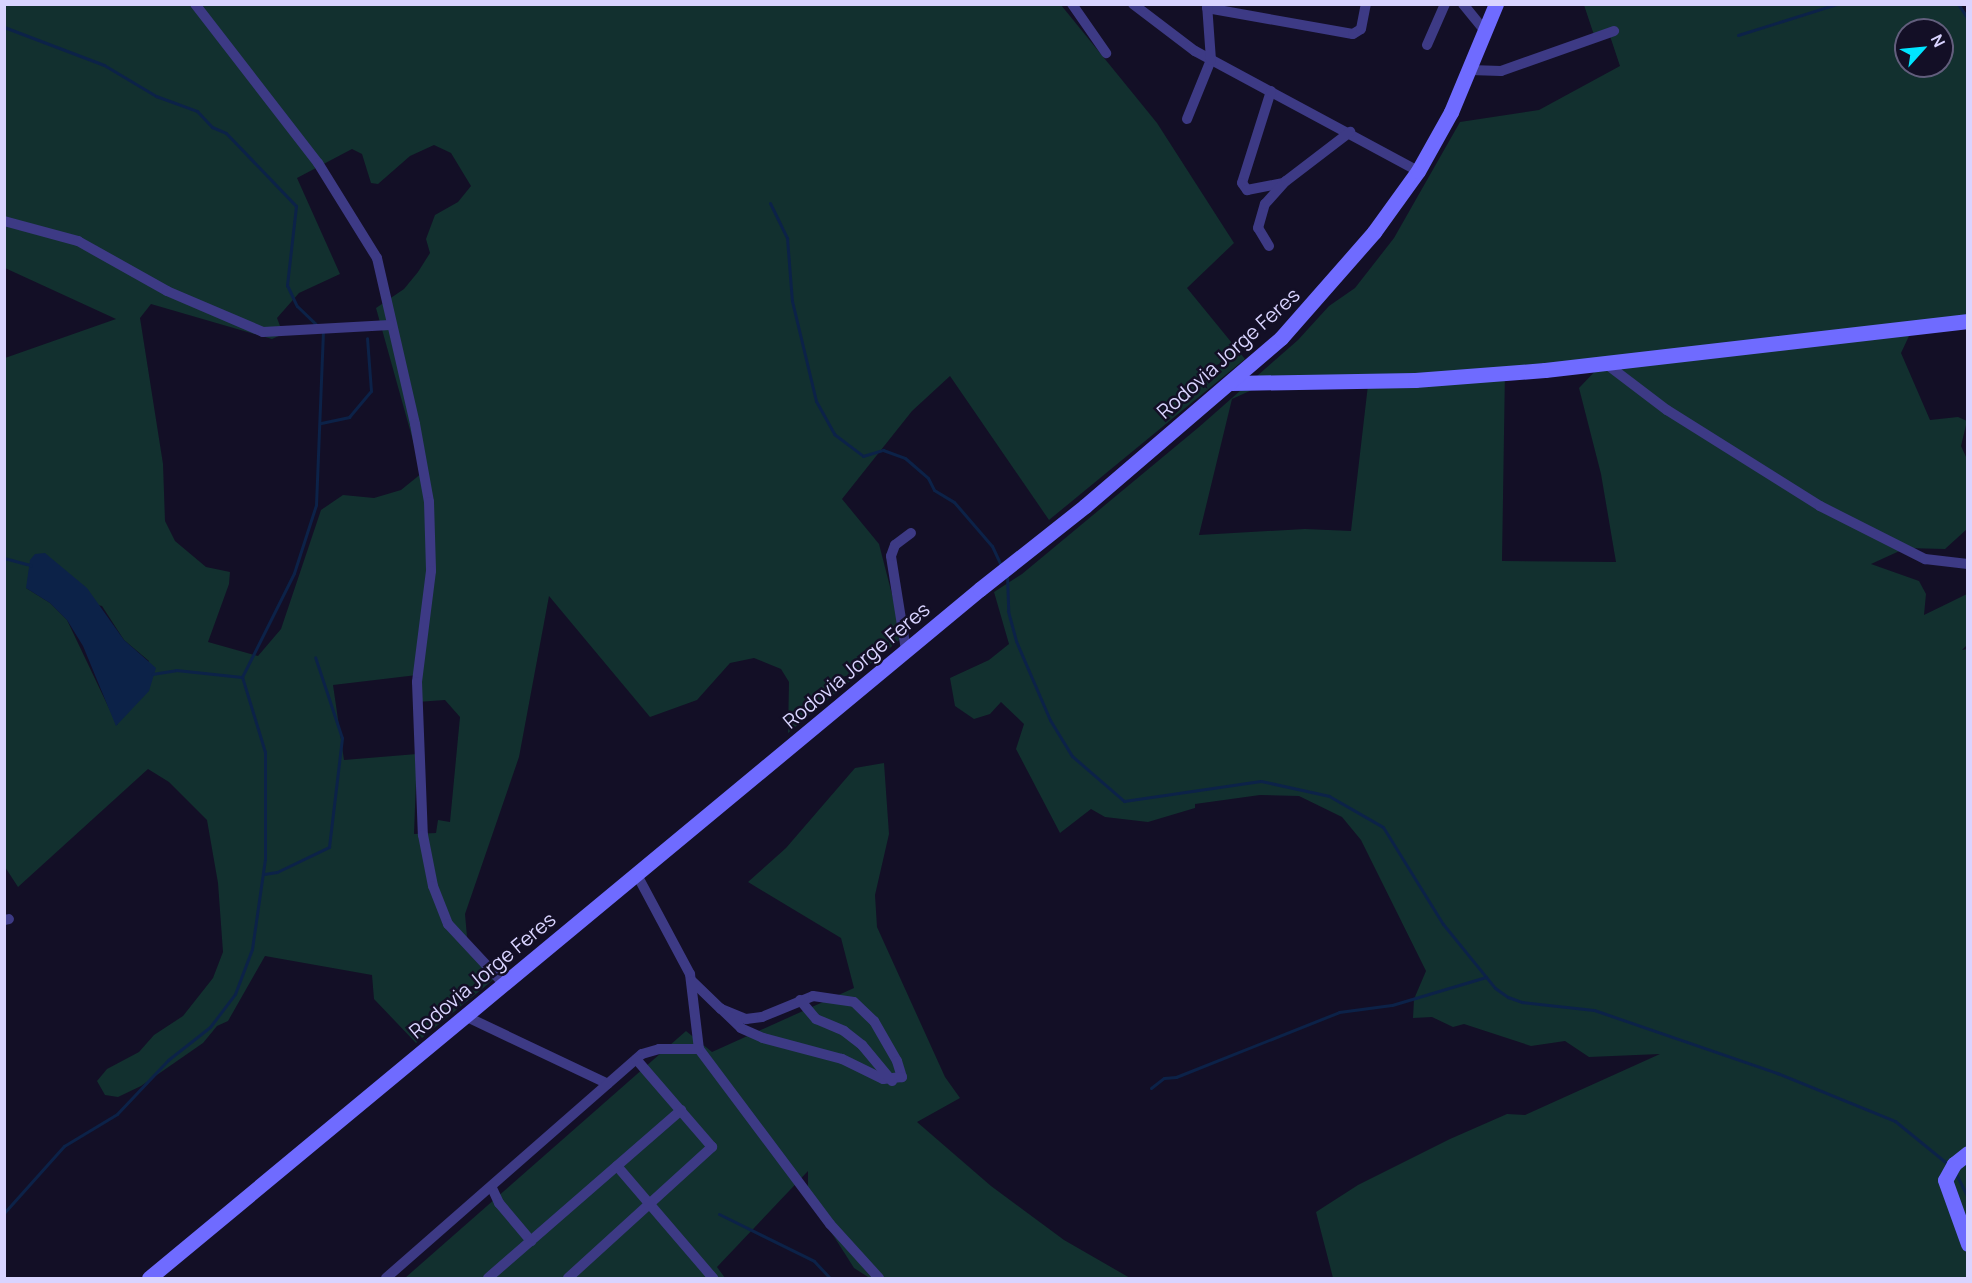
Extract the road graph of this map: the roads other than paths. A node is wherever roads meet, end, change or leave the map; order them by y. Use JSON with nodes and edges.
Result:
{"nodes":[{"id":1,"x":195,"y":4,"type":"edge"},
{"id":2,"x":1072,"y":4,"type":"edge"},
{"id":3,"x":1133,"y":4,"type":"edge"},
{"id":4,"x":1366,"y":4,"type":"edge"},
{"id":5,"x":1445,"y":4,"type":"edge"},
{"id":6,"x":1463,"y":4,"type":"edge"},
{"id":7,"x":1496,"y":4,"type":"edge"},
{"id":8,"x":1207,"y":6,"type":"edge"},
{"id":9,"x":1614,"y":31,"type":"dead end"},
{"id":10,"x":1486,"y":32,"type":"junction"},
{"id":11,"x":1426,"y":45,"type":"dead end"},
{"id":12,"x":1106,"y":53,"type":"dead end"},
{"id":13,"x":1211,"y":60,"type":"junction"},
{"id":14,"x":1470,"y":70,"type":"junction"},
{"id":15,"x":1271,"y":91,"type":"junction"},
{"id":16,"x":1187,"y":119,"type":"dead end"},
{"id":17,"x":1350,"y":132,"type":"junction"},
{"id":18,"x":1418,"y":171,"type":"junction"},
{"id":19,"x":1283,"y":183,"type":"junction"},
{"id":20,"x":4,"y":221,"type":"edge"},
{"id":21,"x":1269,"y":246,"type":"dead end"},
{"id":22,"x":1968,"y":321,"type":"edge"},
{"id":23,"x":390,"y":325,"type":"junction"},
{"id":24,"x":1605,"y":363,"type":"junction"},
{"id":25,"x":1231,"y":383,"type":"junction"},
{"id":26,"x":911,"y":533,"type":"dead end"},
{"id":27,"x":1968,"y":564,"type":"edge"},
{"id":28,"x":906,"y":650,"type":"junction"},
{"id":29,"x":636,"y":873,"type":"junction"},
{"id":30,"x":692,"y":981,"type":"junction"},
{"id":31,"x":504,"y":984,"type":"junction"},
{"id":32,"x":800,"y":1000,"type":"junction"},
{"id":33,"x":721,"y":1009,"type":"junction"},
{"id":34,"x":465,"y":1016,"type":"junction"},
{"id":35,"x":699,"y":1048,"type":"junction"},
{"id":36,"x":636,"y":1059,"type":"junction"},
{"id":37,"x":892,"y":1081,"type":"junction"},
{"id":38,"x":608,"y":1084,"type":"junction"},
{"id":39,"x":681,"y":1110,"type":"junction"},
{"id":40,"x":1968,"y":1153,"type":"edge"},
{"id":41,"x":617,"y":1166,"type":"junction"},
{"id":42,"x":492,"y":1188,"type":"junction"},
{"id":43,"x":651,"y":1205,"type":"junction"},
{"id":44,"x":531,"y":1241,"type":"junction"},
{"id":45,"x":1968,"y":1244,"type":"edge"},
{"id":46,"x":710,"y":1277,"type":"edge"},
{"id":47,"x":148,"y":1278,"type":"edge"},
{"id":48,"x":386,"y":1278,"type":"edge"},
{"id":49,"x":488,"y":1278,"type":"edge"},
{"id":50,"x":568,"y":1278,"type":"edge"},
{"id":51,"x":879,"y":1278,"type":"edge"}],
"edges":[{"from":1,"to":23,"type":"street"},
{"from":2,"to":12,"type":"street"},
{"from":3,"to":13,"type":"street"},
{"from":4,"to":8,"type":"street"},
{"from":5,"to":11,"type":"street"},
{"from":6,"to":10,"type":"street"},
{"from":7,"to":10,"type":"main road","name":"Rodovia Jorge Feres"},
{"from":8,"to":13,"type":"street"},
{"from":9,"to":14,"type":"street"},
{"from":10,"to":14,"type":"main road","name":"Rodovia Jorge Feres"},
{"from":13,"to":15,"type":"street"},
{"from":13,"to":16,"type":"street"},
{"from":14,"to":18,"type":"main road","name":"Rodovia Jorge Feres"},
{"from":15,"to":17,"type":"street"},
{"from":15,"to":19,"type":"street"},
{"from":17,"to":18,"type":"street"},
{"from":17,"to":19,"type":"street"},
{"from":18,"to":25,"type":"main road","name":"Rodovia Jorge Feres"},
{"from":19,"to":21,"type":"street"},
{"from":20,"to":23,"type":"street"},
{"from":22,"to":24,"type":"main road"},
{"from":23,"to":31,"type":"street"},
{"from":24,"to":25,"type":"main road"},
{"from":24,"to":27,"type":"street"},
{"from":25,"to":28,"type":"main road","name":"Rodovia Jorge Feres"},
{"from":26,"to":28,"type":"street"},
{"from":28,"to":29,"type":"main road","name":"Rodovia Jorge Feres"},
{"from":29,"to":30,"type":"street"},
{"from":29,"to":31,"type":"main road","name":"Rodovia Jorge Feres"},
{"from":30,"to":33,"type":"street"},
{"from":30,"to":35,"type":"street"},
{"from":31,"to":34,"type":"main road","name":"Rodovia Jorge Feres"},
{"from":32,"to":33,"type":"street"},
{"from":32,"to":37,"type":"street"},
{"from":32,"to":37,"type":"street"},
{"from":33,"to":37,"type":"street"},
{"from":34,"to":38,"type":"street"},
{"from":34,"to":47,"type":"main road","name":"Rodovia Jorge Feres"},
{"from":35,"to":36,"type":"street"},
{"from":35,"to":51,"type":"street"},
{"from":36,"to":38,"type":"street"},
{"from":36,"to":39,"type":"street"},
{"from":38,"to":42,"type":"street"},
{"from":39,"to":41,"type":"street"},
{"from":39,"to":43,"type":"street"},
{"from":40,"to":45,"type":"main road"},
{"from":41,"to":43,"type":"street"},
{"from":41,"to":44,"type":"street"},
{"from":42,"to":44,"type":"street"},
{"from":42,"to":48,"type":"street"},
{"from":43,"to":46,"type":"street"},
{"from":43,"to":50,"type":"street"},
{"from":44,"to":49,"type":"street"}]}
